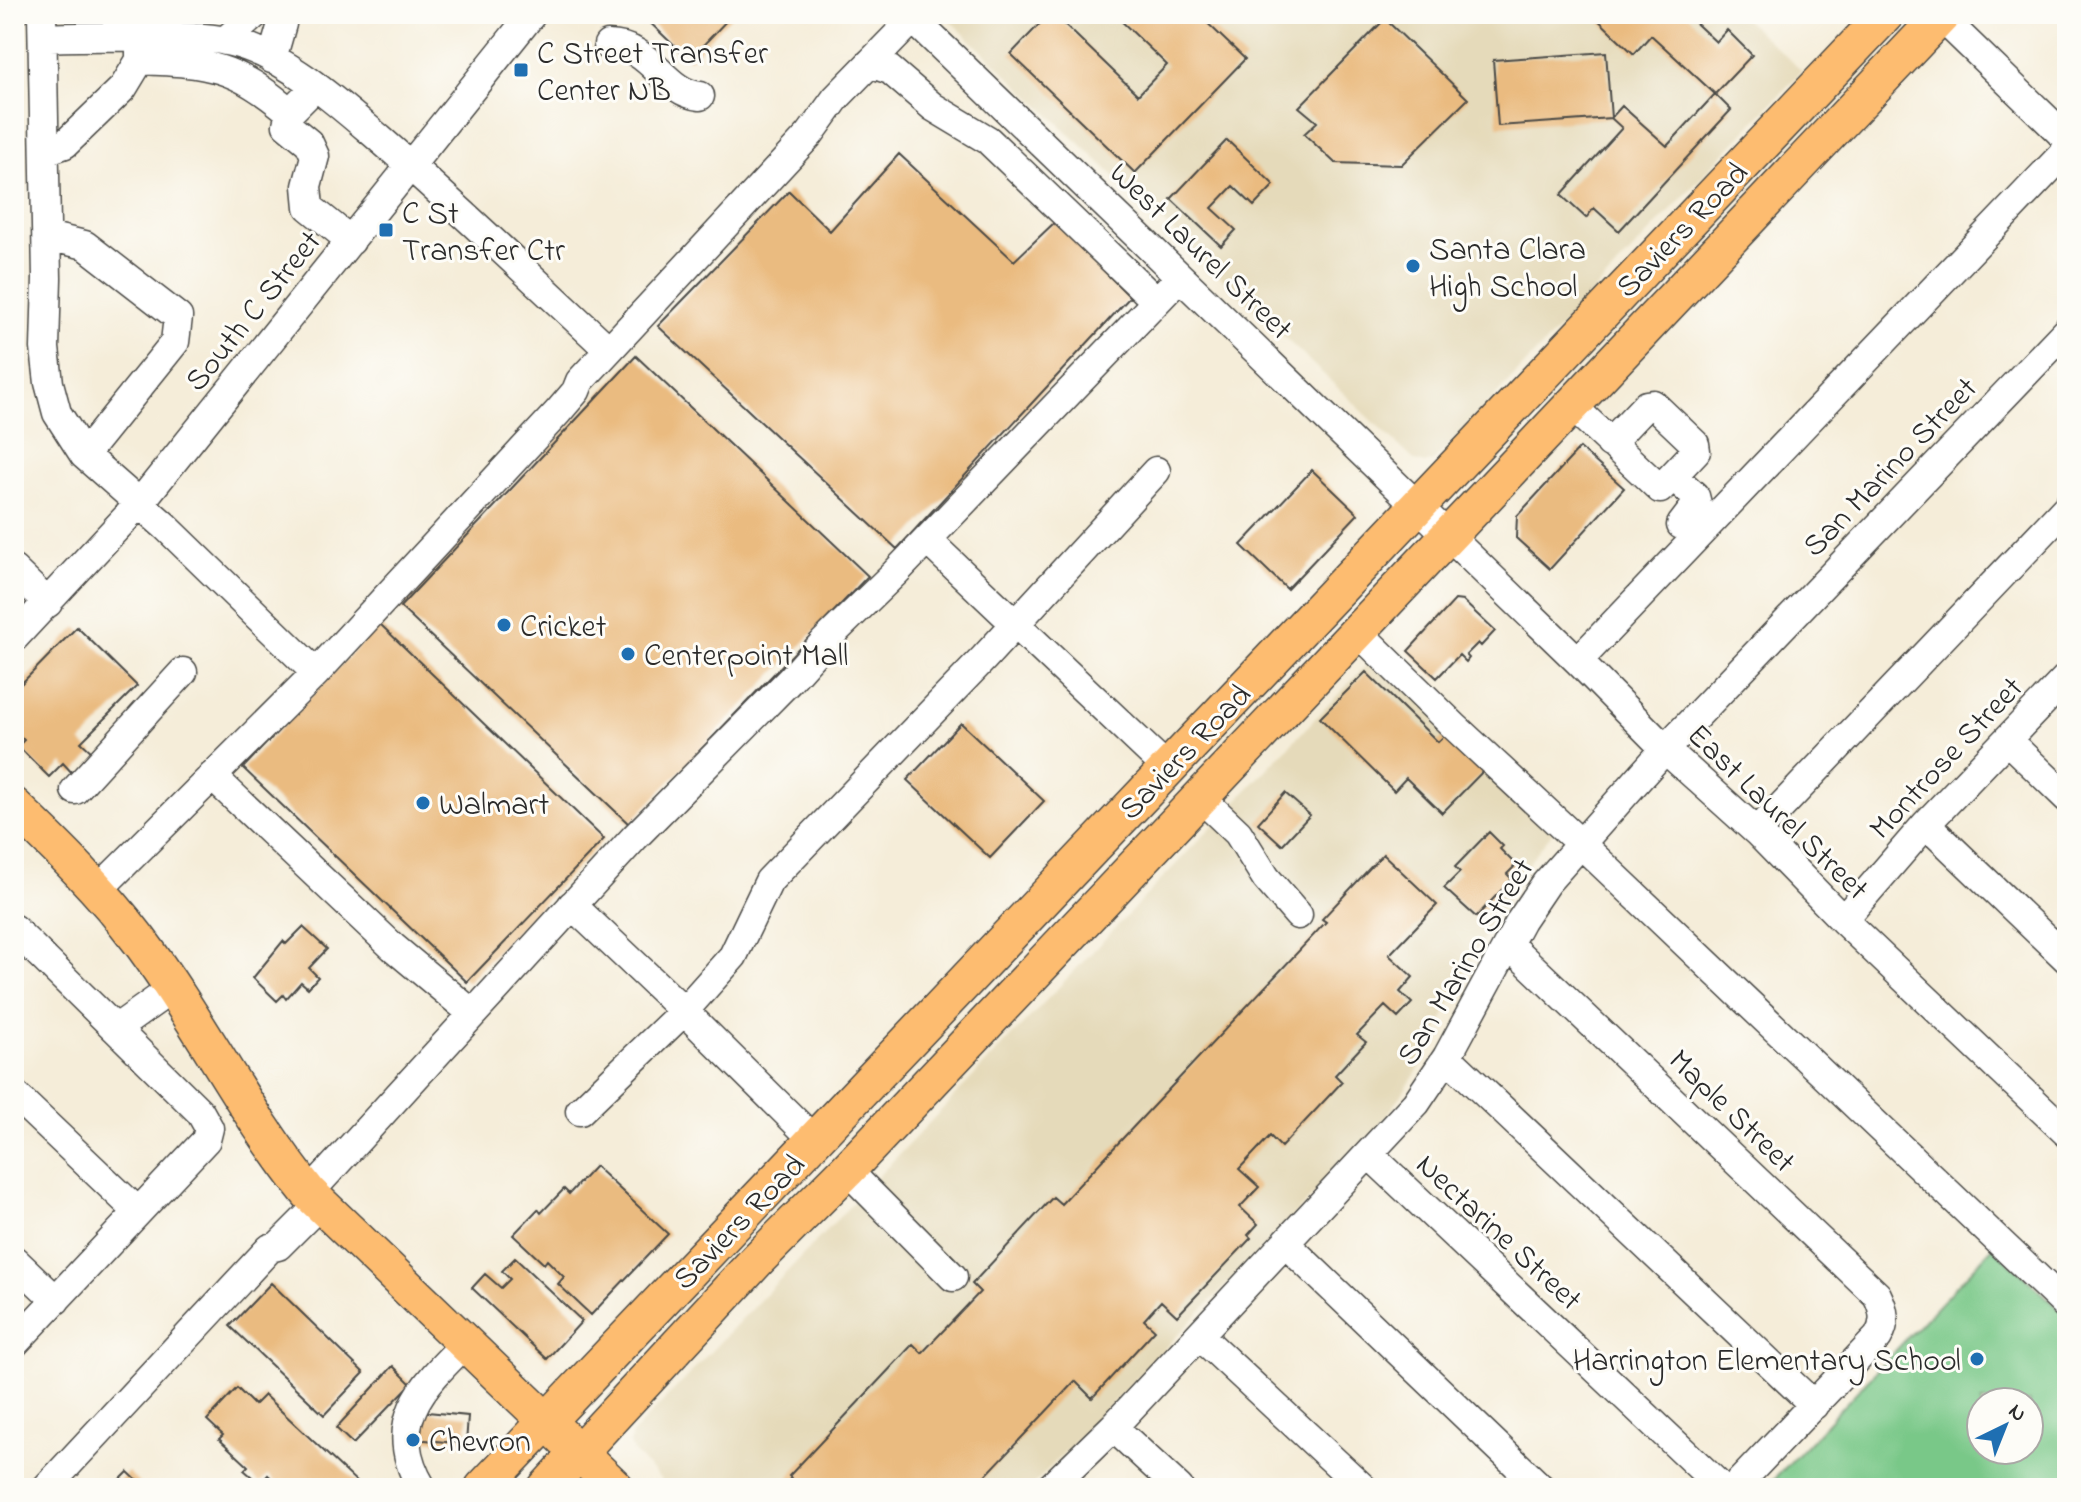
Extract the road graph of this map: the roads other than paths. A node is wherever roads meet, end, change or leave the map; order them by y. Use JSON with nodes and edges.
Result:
{"nodes":[{"id":1,"x":255,"y":14,"type":"edge"},
{"id":2,"x":279,"y":14,"type":"edge"},
{"id":3,"x":532,"y":14,"type":"edge"},
{"id":4,"x":1886,"y":14,"type":"edge"},
{"id":5,"x":1941,"y":15,"type":"edge"},
{"id":6,"x":910,"y":17,"type":"edge"},
{"id":7,"x":43,"y":26,"type":"edge"},
{"id":8,"x":225,"y":41,"type":"junction"},
{"id":9,"x":608,"y":45,"type":"dead end"},
{"id":10,"x":140,"y":49,"type":"junction"},
{"id":11,"x":272,"y":59,"type":"junction"},
{"id":12,"x":870,"y":63,"type":"junction"},
{"id":13,"x":315,"y":87,"type":"junction"},
{"id":14,"x":700,"y":96,"type":"dead end"},
{"id":15,"x":290,"y":112,"type":"junction"},
{"id":16,"x":2067,"y":139,"type":"edge"},
{"id":17,"x":2067,"y":150,"type":"edge"},
{"id":18,"x":45,"y":151,"type":"junction"},
{"id":19,"x":410,"y":166,"type":"junction"},
{"id":20,"x":47,"y":236,"type":"junction"},
{"id":21,"x":351,"y":241,"type":"junction"},
{"id":22,"x":1180,"y":277,"type":"junction"},
{"id":23,"x":1156,"y":301,"type":"junction"},
{"id":24,"x":2067,"y":330,"type":"edge"},
{"id":25,"x":609,"y":350,"type":"junction"},
{"id":26,"x":1571,"y":405,"type":"junction"},
{"id":27,"x":1610,"y":443,"type":"junction"},
{"id":28,"x":84,"y":455,"type":"junction"},
{"id":29,"x":1156,"y":471,"type":"dead end"},
{"id":30,"x":1673,"y":476,"type":"junction"},
{"id":31,"x":139,"y":504,"type":"junction"},
{"id":32,"x":1417,"y":507,"type":"junction"},
{"id":33,"x":2067,"y":507,"type":"edge"},
{"id":34,"x":1681,"y":525,"type":"dead end"},
{"id":35,"x":1447,"y":537,"type":"junction"},
{"id":36,"x":927,"y":540,"type":"junction"},
{"id":37,"x":14,"y":570,"type":"edge"},
{"id":38,"x":26,"y":618,"type":"edge"},
{"id":39,"x":1016,"y":624,"type":"junction"},
{"id":40,"x":1304,"y":626,"type":"junction"},
{"id":41,"x":1358,"y":632,"type":"junction"},
{"id":42,"x":1578,"y":661,"type":"junction"},
{"id":43,"x":183,"y":672,"type":"dead end"},
{"id":44,"x":316,"y":673,"type":"junction"},
{"id":45,"x":2067,"y":677,"type":"edge"},
{"id":46,"x":2007,"y":740,"type":"junction"},
{"id":47,"x":1665,"y":749,"type":"junction"},
{"id":48,"x":1167,"y":768,"type":"junction"},
{"id":49,"x":212,"y":776,"type":"junction"},
{"id":50,"x":75,"y":790,"type":"dead end"},
{"id":51,"x":1201,"y":798,"type":"junction"},
{"id":52,"x":2067,"y":798,"type":"edge"},
{"id":53,"x":14,"y":806,"type":"edge"},
{"id":54,"x":1926,"y":824,"type":"junction"},
{"id":55,"x":1757,"y":832,"type":"junction"},
{"id":56,"x":1581,"y":844,"type":"junction"},
{"id":57,"x":98,"y":890,"type":"junction"},
{"id":58,"x":572,"y":905,"type":"junction"},
{"id":59,"x":1298,"y":915,"type":"dead end"},
{"id":60,"x":1843,"y":920,"type":"junction"},
{"id":61,"x":14,"y":929,"type":"edge"},
{"id":62,"x":1509,"y":945,"type":"junction"},
{"id":63,"x":2067,"y":959,"type":"edge"},
{"id":64,"x":968,"y":979,"type":"junction"},
{"id":65,"x":173,"y":988,"type":"junction"},
{"id":66,"x":684,"y":1011,"type":"junction"},
{"id":67,"x":472,"y":1013,"type":"junction"},
{"id":68,"x":117,"y":1028,"type":"junction"},
{"id":69,"x":964,"y":1048,"type":"junction"},
{"id":70,"x":1447,"y":1057,"type":"junction"},
{"id":71,"x":14,"y":1094,"type":"edge"},
{"id":72,"x":580,"y":1111,"type":"dead end"},
{"id":73,"x":2067,"y":1133,"type":"edge"},
{"id":74,"x":815,"y":1141,"type":"junction"},
{"id":75,"x":1370,"y":1155,"type":"junction"},
{"id":76,"x":847,"y":1170,"type":"junction"},
{"id":77,"x":314,"y":1198,"type":"junction"},
{"id":78,"x":138,"y":1212,"type":"junction"},
{"id":79,"x":1286,"y":1244,"type":"junction"},
{"id":80,"x":14,"y":1260,"type":"edge"},
{"id":81,"x":953,"y":1277,"type":"dead end"},
{"id":82,"x":732,"y":1287,"type":"junction"},
{"id":83,"x":56,"y":1300,"type":"junction"},
{"id":84,"x":2067,"y":1306,"type":"edge"},
{"id":85,"x":1200,"y":1336,"type":"junction"},
{"id":86,"x":466,"y":1343,"type":"junction"},
{"id":87,"x":14,"y":1344,"type":"edge"},
{"id":88,"x":1814,"y":1405,"type":"junction"},
{"id":89,"x":547,"y":1420,"type":"junction"},
{"id":90,"x":1113,"y":1427,"type":"junction"},
{"id":91,"x":579,"y":1453,"type":"junction"},
{"id":92,"x":46,"y":1488,"type":"edge"},
{"id":93,"x":422,"y":1488,"type":"edge"},
{"id":94,"x":483,"y":1488,"type":"edge"},
{"id":95,"x":546,"y":1488,"type":"edge"},
{"id":96,"x":616,"y":1488,"type":"edge"},
{"id":97,"x":1050,"y":1488,"type":"edge"},
{"id":98,"x":1179,"y":1488,"type":"edge"},
{"id":99,"x":1363,"y":1488,"type":"edge"},
{"id":100,"x":1541,"y":1488,"type":"edge"},
{"id":101,"x":1722,"y":1488,"type":"edge"},
{"id":102,"x":1734,"y":1488,"type":"edge"}],
"edges":[{"from":1,"to":8,"type":"street"},
{"from":2,"to":11,"type":"street"},
{"from":3,"to":19,"type":"street","name":"South C Street"},
{"from":4,"to":32,"type":"main road","name":"Saviers Road"},
{"from":5,"to":16,"type":"street"},
{"from":5,"to":26,"type":"main road","name":"Saviers Road"},
{"from":6,"to":12,"type":"street"},
{"from":6,"to":22,"type":"street","name":"West Laurel Street"},
{"from":7,"to":10,"type":"street"},
{"from":7,"to":18,"type":"street"},
{"from":8,"to":10,"type":"street"},
{"from":8,"to":11,"type":"street"},
{"from":9,"to":14,"type":"street"},
{"from":10,"to":15,"type":"street"},
{"from":10,"to":18,"type":"street"},
{"from":11,"to":13,"type":"street"},
{"from":12,"to":23,"type":"street"},
{"from":12,"to":25,"type":"street"},
{"from":13,"to":15,"type":"street"},
{"from":13,"to":19,"type":"street"},
{"from":15,"to":21,"type":"street"},
{"from":17,"to":42,"type":"street"},
{"from":18,"to":20,"type":"street"},
{"from":19,"to":21,"type":"street","name":"South C Street"},
{"from":19,"to":25,"type":"street"},
{"from":20,"to":28,"type":"street"},
{"from":20,"to":28,"type":"street"},
{"from":21,"to":31,"type":"street","name":"South C Street"},
{"from":22,"to":23,"type":"street"},
{"from":22,"to":32,"type":"street","name":"West Laurel Street"},
{"from":23,"to":36,"type":"street"},
{"from":24,"to":47,"type":"street","name":"San Marino Street"},
{"from":25,"to":44,"type":"street"},
{"from":26,"to":27,"type":"street"},
{"from":26,"to":35,"type":"main road","name":"Saviers Road"},
{"from":27,"to":30,"type":"street"},
{"from":27,"to":30,"type":"street"},
{"from":28,"to":31,"type":"street"},
{"from":29,"to":39,"type":"street"},
{"from":30,"to":34,"type":"street"},
{"from":31,"to":38,"type":"street","name":"South C Street"},
{"from":31,"to":44,"type":"street"},
{"from":32,"to":35,"type":"street","name":"West Laurel Street"},
{"from":32,"to":40,"type":"main road","name":"Saviers Road"},
{"from":33,"to":55,"type":"street"},
{"from":35,"to":41,"type":"main road","name":"Saviers Road"},
{"from":35,"to":42,"type":"street","name":"East Laurel Street"},
{"from":36,"to":39,"type":"street"},
{"from":36,"to":58,"type":"street"},
{"from":37,"to":38,"type":"street"},
{"from":39,"to":48,"type":"street"},
{"from":39,"to":66,"type":"street"},
{"from":40,"to":48,"type":"main road","name":"Saviers Road"},
{"from":40,"to":51,"type":"main road"},
{"from":41,"to":51,"type":"main road","name":"Saviers Road"},
{"from":41,"to":56,"type":"street"},
{"from":42,"to":47,"type":"street","name":"East Laurel Street"},
{"from":43,"to":50,"type":"street"},
{"from":44,"to":49,"type":"street"},
{"from":45,"to":46,"type":"street","name":"Montrose Street"},
{"from":46,"to":52,"type":"street"},
{"from":46,"to":54,"type":"street","name":"Montrose Street"},
{"from":47,"to":55,"type":"street","name":"East Laurel Street"},
{"from":47,"to":56,"type":"street","name":"San Marino Street"},
{"from":48,"to":64,"type":"main road","name":"Saviers Road"},
{"from":48,"to":69,"type":"main road"},
{"from":49,"to":57,"type":"street"},
{"from":49,"to":67,"type":"street"},
{"from":51,"to":59,"type":"street"},
{"from":51,"to":69,"type":"main road","name":"Saviers Road"},
{"from":53,"to":57,"type":"main road"},
{"from":54,"to":60,"type":"street","name":"Montrose Street"},
{"from":54,"to":63,"type":"street"},
{"from":55,"to":60,"type":"street","name":"East Laurel Street"},
{"from":56,"to":62,"type":"street","name":"San Marino Street"},
{"from":56,"to":84,"type":"street"},
{"from":57,"to":65,"type":"main road"},
{"from":58,"to":66,"type":"street"},
{"from":58,"to":67,"type":"street"},
{"from":60,"to":73,"type":"street","name":"East Laurel Street"},
{"from":61,"to":68,"type":"street"},
{"from":62,"to":70,"type":"street","name":"San Marino Street"},
{"from":62,"to":88,"type":"street","name":"Maple Street"},
{"from":64,"to":74,"type":"main road","name":"Saviers Road"},
{"from":64,"to":76,"type":"main road"},
{"from":65,"to":68,"type":"street"},
{"from":65,"to":77,"type":"main road"},
{"from":66,"to":72,"type":"street"},
{"from":66,"to":74,"type":"street"},
{"from":67,"to":77,"type":"street"},
{"from":68,"to":78,"type":"street"},
{"from":69,"to":76,"type":"main road","name":"Saviers Road"},
{"from":70,"to":75,"type":"street","name":"San Marino Street"},
{"from":70,"to":88,"type":"street"},
{"from":71,"to":78,"type":"street"},
{"from":74,"to":82,"type":"main road"},
{"from":74,"to":89,"type":"main road","name":"Saviers Road"},
{"from":75,"to":79,"type":"street","name":"San Marino Street"},
{"from":75,"to":101,"type":"street","name":"Nectarine Street"},
{"from":76,"to":81,"type":"street"},
{"from":76,"to":82,"type":"main road","name":"Saviers Road"},
{"from":77,"to":86,"type":"main road"},
{"from":77,"to":92,"type":"street"},
{"from":78,"to":83,"type":"street"},
{"from":79,"to":85,"type":"street","name":"San Marino Street"},
{"from":79,"to":100,"type":"street"},
{"from":80,"to":83,"type":"street"},
{"from":82,"to":91,"type":"main road","name":"Saviers Road"},
{"from":83,"to":87,"type":"street"},
{"from":85,"to":90,"type":"street","name":"San Marino Street"},
{"from":85,"to":99,"type":"street"},
{"from":86,"to":89,"type":"main road"},
{"from":86,"to":93,"type":"street"},
{"from":88,"to":102,"type":"street"},
{"from":89,"to":91,"type":"main road"},
{"from":89,"to":94,"type":"main road","name":"Saviers Road"},
{"from":90,"to":97,"type":"street","name":"San Marino Street"},
{"from":90,"to":98,"type":"street"},
{"from":91,"to":95,"type":"main road","name":"Saviers Road"},
{"from":91,"to":96,"type":"main road"}]}
